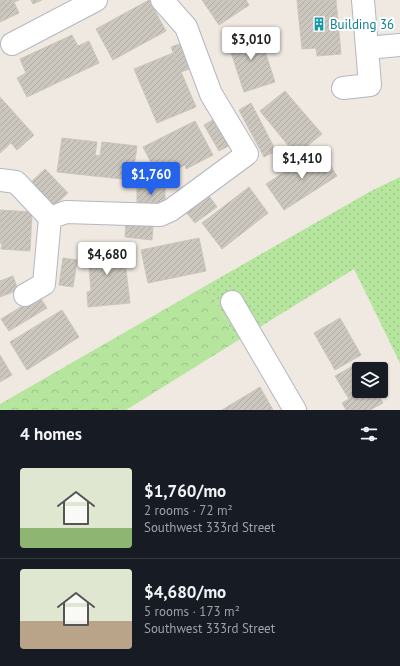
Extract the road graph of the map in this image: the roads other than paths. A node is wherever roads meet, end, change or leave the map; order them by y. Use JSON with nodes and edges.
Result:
{"nodes":[{"id":1,"x":96,"y":0,"type":"edge"},
{"id":2,"x":162,"y":0,"type":"edge"},
{"id":3,"x":363,"y":0,"type":"edge"},
{"id":4,"x":12,"y":44,"type":"dead end"},
{"id":5,"x":400,"y":45,"type":"edge"},
{"id":6,"x":367,"y":48,"type":"junction"},
{"id":7,"x":343,"y":88,"type":"dead end"},
{"id":8,"x":0,"y":180,"type":"edge"},
{"id":9,"x":50,"y":218,"type":"junction"},
{"id":10,"x":25,"y":295,"type":"dead end"},
{"id":11,"x":232,"y":302,"type":"dead end"},
{"id":12,"x":295,"y":410,"type":"edge"}],
"edges":[{"from":1,"to":4,"type":"street"},
{"from":2,"to":9,"type":"street"},
{"from":3,"to":6,"type":"street"},
{"from":5,"to":6,"type":"street"},
{"from":6,"to":7,"type":"street"},
{"from":8,"to":9,"type":"street"},
{"from":9,"to":10,"type":"street"},
{"from":11,"to":12,"type":"street"}]}
